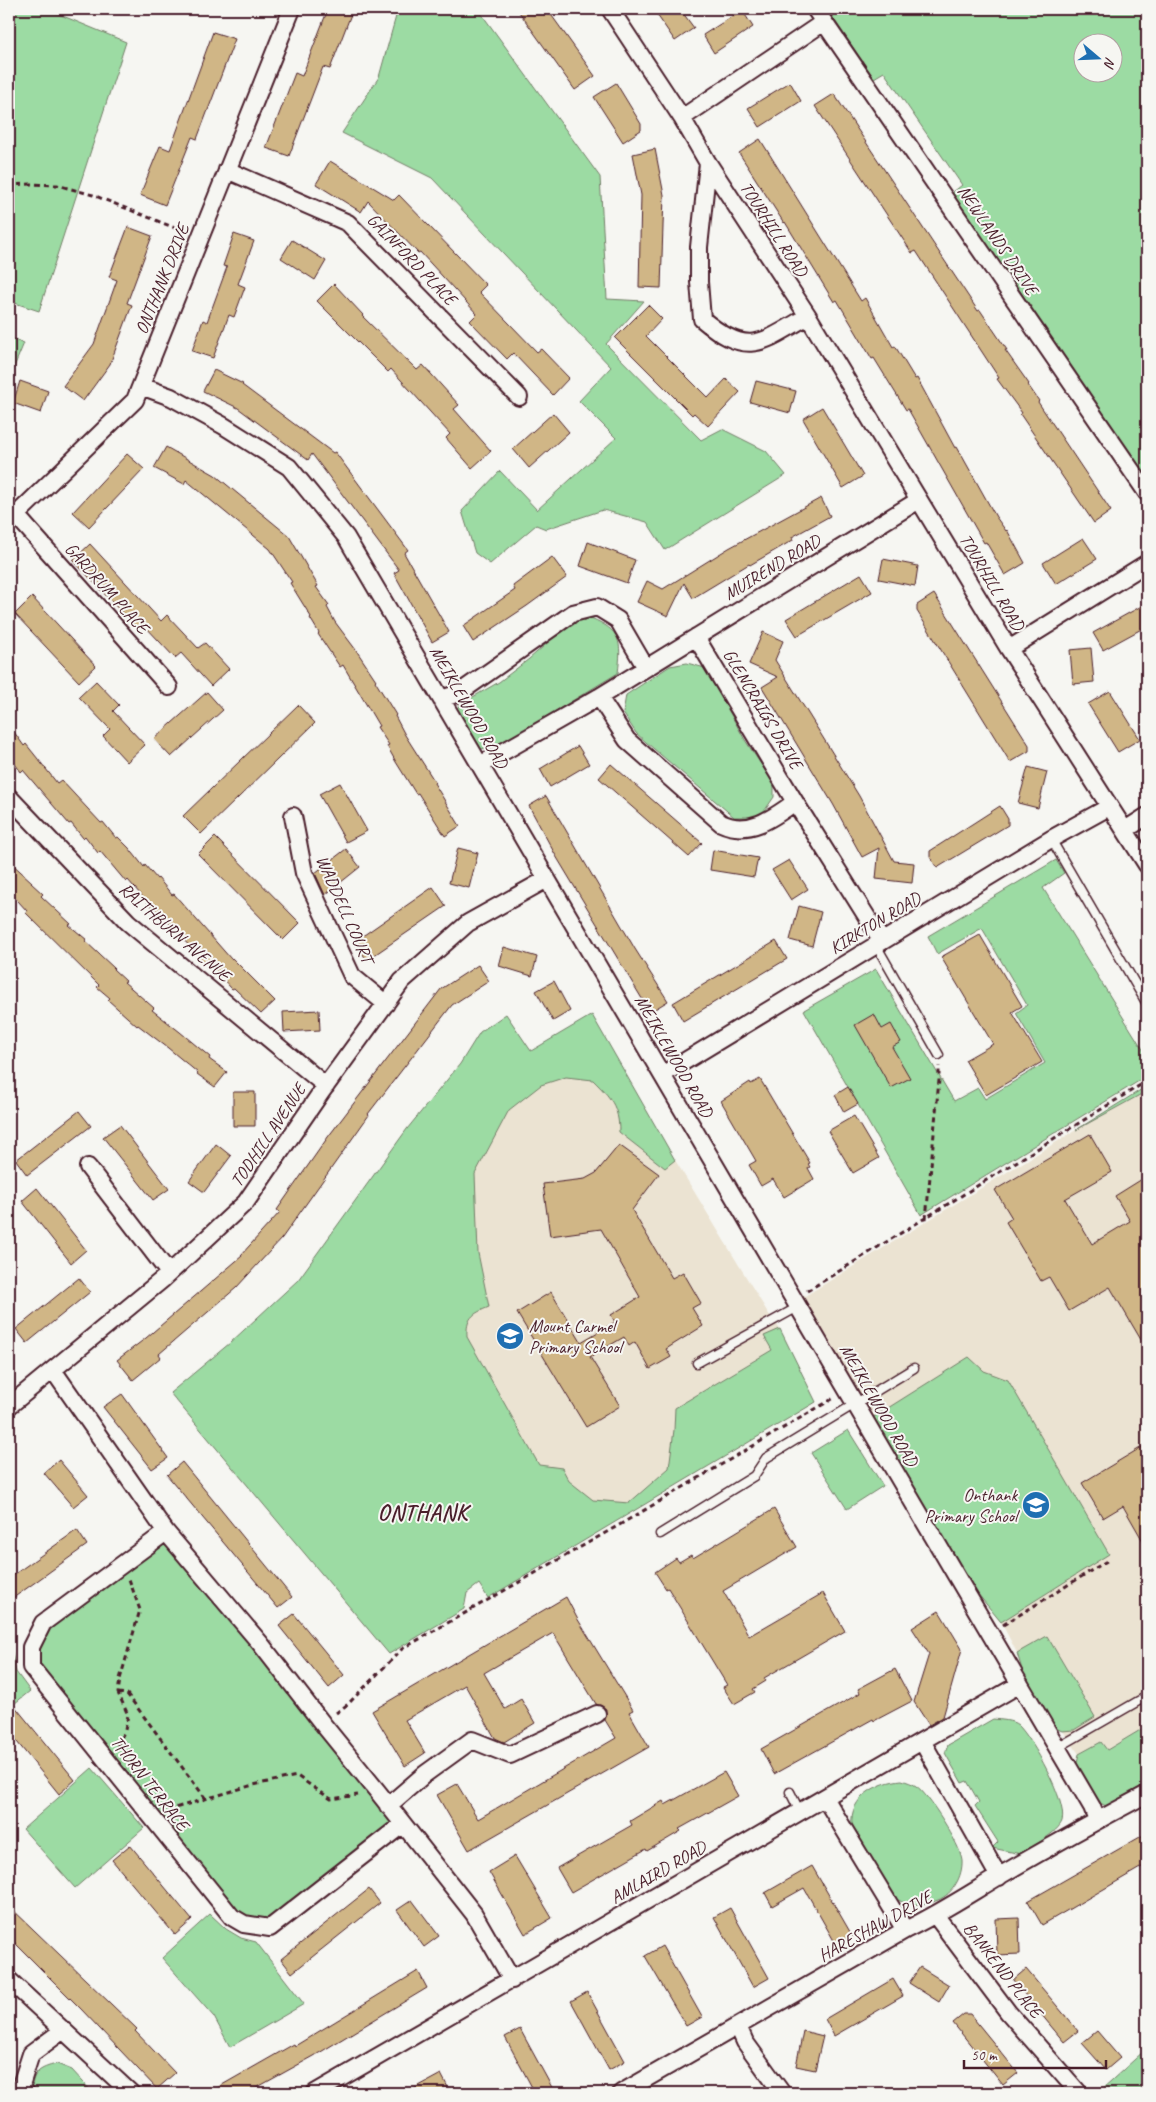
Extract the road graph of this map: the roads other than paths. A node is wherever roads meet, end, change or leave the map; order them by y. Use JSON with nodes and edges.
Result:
{"nodes":[{"id":1,"x":292,"y":9,"type":"edge"},
{"id":2,"x":610,"y":9,"type":"edge"},
{"id":3,"x":820,"y":15,"type":"edge"},
{"id":4,"x":682,"y":118,"type":"junction"},
{"id":5,"x":708,"y":163,"type":"junction"},
{"id":6,"x":227,"y":170,"type":"junction"},
{"id":7,"x":808,"y":316,"type":"junction"},
{"id":8,"x":141,"y":386,"type":"junction"},
{"id":9,"x":519,"y":397,"type":"dead end"},
{"id":10,"x":1147,"y":493,"type":"edge"},
{"id":11,"x":919,"y":500,"type":"junction"},
{"id":12,"x":12,"y":519,"type":"edge"},
{"id":13,"x":1147,"y":563,"type":"edge"},
{"id":14,"x":696,"y":637,"type":"junction"},
{"id":15,"x":1009,"y":649,"type":"junction"},
{"id":16,"x":646,"y":668,"type":"junction"},
{"id":17,"x":169,"y":687,"type":"dead end"},
{"id":18,"x":599,"y":697,"type":"junction"},
{"id":19,"x":441,"y":699,"type":"junction"},
{"id":20,"x":480,"y":765,"type":"junction"},
{"id":21,"x":9,"y":797,"type":"edge"},
{"id":22,"x":795,"y":802,"type":"junction"},
{"id":23,"x":1109,"y":807,"type":"junction"},
{"id":24,"x":293,"y":816,"type":"dead end"},
{"id":25,"x":1147,"y":816,"type":"edge"},
{"id":26,"x":1125,"y":830,"type":"junction"},
{"id":27,"x":1052,"y":839,"type":"junction"},
{"id":28,"x":1147,"y":865,"type":"edge"},
{"id":29,"x":547,"y":879,"type":"junction"},
{"id":30,"x":879,"y":943,"type":"junction"},
{"id":31,"x":386,"y":1004,"type":"junction"},
{"id":32,"x":1147,"y":1004,"type":"edge"},
{"id":33,"x":938,"y":1055,"type":"road end"},
{"id":34,"x":662,"y":1075,"type":"junction"},
{"id":35,"x":326,"y":1086,"type":"junction"},
{"id":36,"x":88,"y":1167,"type":"dead end"},
{"id":37,"x":169,"y":1273,"type":"junction"},
{"id":38,"x":796,"y":1303,"type":"junction"},
{"id":39,"x":696,"y":1363,"type":"dead end"},
{"id":40,"x":914,"y":1368,"type":"dead end"},
{"id":41,"x":54,"y":1370,"type":"junction"},
{"id":42,"x":851,"y":1397,"type":"junction"},
{"id":43,"x":9,"y":1406,"type":"edge"},
{"id":44,"x":166,"y":1532,"type":"junction"},
{"id":45,"x":660,"y":1534,"type":"dead end"},
{"id":46,"x":1020,"y":1684,"type":"junction"},
{"id":47,"x":1147,"y":1696,"type":"edge"},
{"id":48,"x":597,"y":1714,"type":"dead end"},
{"id":49,"x":922,"y":1741,"type":"junction"},
{"id":50,"x":1057,"y":1748,"type":"junction"},
{"id":51,"x":790,"y":1792,"type":"dead end"},
{"id":52,"x":1147,"y":1794,"type":"edge"},
{"id":53,"x":825,"y":1798,"type":"junction"},
{"id":54,"x":388,"y":1806,"type":"junction"},
{"id":55,"x":800,"y":1812,"type":"junction"},
{"id":56,"x":1098,"y":1820,"type":"junction"},
{"id":57,"x":402,"y":1824,"type":"junction"},
{"id":58,"x":999,"y":1877,"type":"junction"},
{"id":59,"x":936,"y":1916,"type":"junction"},
{"id":60,"x":905,"y":1930,"type":"junction"},
{"id":61,"x":9,"y":1980,"type":"edge"},
{"id":62,"x":512,"y":1980,"type":"junction"},
{"id":63,"x":738,"y":2026,"type":"junction"},
{"id":64,"x":62,"y":2031,"type":"junction"},
{"id":65,"x":26,"y":2093,"type":"edge"},
{"id":66,"x":131,"y":2093,"type":"edge"},
{"id":67,"x":315,"y":2093,"type":"edge"},
{"id":68,"x":622,"y":2093,"type":"edge"},
{"id":69,"x":782,"y":2093,"type":"edge"},
{"id":70,"x":1079,"y":2093,"type":"edge"}],
"edges":[{"from":1,"to":6,"type":"street","name":"ONTHANK DRIVE"},
{"from":2,"to":4,"type":"street","name":"TOURHILL ROAD"},
{"from":3,"to":4,"type":"street"},
{"from":3,"to":10,"type":"street","name":"NEWLANDS DRIVE"},
{"from":4,"to":5,"type":"street","name":"TOURHILL ROAD"},
{"from":5,"to":7,"type":"street","name":"TOURHILL ROAD"},
{"from":5,"to":7,"type":"street"},
{"from":6,"to":8,"type":"street","name":"ONTHANK DRIVE"},
{"from":6,"to":9,"type":"street","name":"GAINFORD PLACE"},
{"from":7,"to":11,"type":"street","name":"TOURHILL ROAD"},
{"from":8,"to":12,"type":"street","name":"ONTHANK DRIVE"},
{"from":8,"to":19,"type":"street","name":"MEIKLEWOOD ROAD"},
{"from":11,"to":14,"type":"street","name":"MUIREND ROAD"},
{"from":11,"to":15,"type":"street","name":"TOURHILL ROAD"},
{"from":12,"to":17,"type":"street","name":"GARDRUM PLACE"},
{"from":13,"to":15,"type":"street"},
{"from":14,"to":16,"type":"street","name":"MUIREND ROAD"},
{"from":14,"to":22,"type":"street","name":"GLENCRAIGS DRIVE"},
{"from":15,"to":23,"type":"street","name":"TOURHILL ROAD"},
{"from":16,"to":18,"type":"street","name":"MUIREND ROAD"},
{"from":16,"to":19,"type":"street"},
{"from":18,"to":20,"type":"street","name":"MUIREND ROAD"},
{"from":18,"to":22,"type":"street"},
{"from":19,"to":20,"type":"street","name":"MEIKLEWOOD ROAD"},
{"from":20,"to":29,"type":"street","name":"MEIKLEWOOD ROAD"},
{"from":21,"to":35,"type":"street","name":"RAITHBURN AVENUE"},
{"from":22,"to":30,"type":"street","name":"GLENCRAIGS DRIVE"},
{"from":23,"to":26,"type":"street","name":"TOURHILL ROAD"},
{"from":23,"to":27,"type":"street","name":"KIRKTON ROAD"},
{"from":24,"to":31,"type":"street","name":"WADDELL COURT"},
{"from":25,"to":26,"type":"street"},
{"from":26,"to":28,"type":"street","name":"TOURHILL ROAD"},
{"from":27,"to":30,"type":"street","name":"KIRKTON ROAD"},
{"from":27,"to":32,"type":"lane"},
{"from":29,"to":31,"type":"street","name":"TODHILL AVENUE"},
{"from":29,"to":34,"type":"street","name":"MEIKLEWOOD ROAD"},
{"from":30,"to":33,"type":"lane"},
{"from":30,"to":34,"type":"street","name":"KIRKTON ROAD"},
{"from":31,"to":35,"type":"street","name":"TODHILL AVENUE"},
{"from":34,"to":38,"type":"street","name":"MEIKLEWOOD ROAD"},
{"from":35,"to":37,"type":"street","name":"TODHILL AVENUE"},
{"from":36,"to":37,"type":"street"},
{"from":37,"to":41,"type":"street","name":"TODHILL AVENUE"},
{"from":38,"to":39,"type":"lane"},
{"from":38,"to":42,"type":"street","name":"MEIKLEWOOD ROAD"},
{"from":40,"to":42,"type":"lane"},
{"from":41,"to":43,"type":"street","name":"TODHILL AVENUE"},
{"from":41,"to":44,"type":"street"},
{"from":42,"to":45,"type":"lane"},
{"from":42,"to":46,"type":"street","name":"MEIKLEWOOD ROAD"},
{"from":44,"to":54,"type":"street"},
{"from":44,"to":57,"type":"street","name":"THORN TERRACE"},
{"from":46,"to":49,"type":"street","name":"AMLAIRD ROAD"},
{"from":46,"to":50,"type":"street","name":"MEIKLEWOOD ROAD"},
{"from":47,"to":50,"type":"lane"},
{"from":48,"to":54,"type":"street"},
{"from":49,"to":53,"type":"street","name":"AMLAIRD ROAD"},
{"from":49,"to":58,"type":"street"},
{"from":50,"to":56,"type":"street","name":"MEIKLEWOOD ROAD"},
{"from":51,"to":55,"type":"lane"},
{"from":52,"to":56,"type":"street","name":"HARESHAW DRIVE"},
{"from":53,"to":55,"type":"street","name":"AMLAIRD ROAD"},
{"from":53,"to":60,"type":"street"},
{"from":54,"to":57,"type":"street"},
{"from":55,"to":62,"type":"street","name":"AMLAIRD ROAD"},
{"from":56,"to":58,"type":"street","name":"HARESHAW DRIVE"},
{"from":57,"to":62,"type":"street"},
{"from":58,"to":59,"type":"street","name":"HARESHAW DRIVE"},
{"from":59,"to":60,"type":"street","name":"HARESHAW DRIVE"},
{"from":59,"to":70,"type":"street","name":"BANKEND PLACE"},
{"from":60,"to":63,"type":"street","name":"HARESHAW DRIVE"},
{"from":61,"to":64,"type":"street"},
{"from":62,"to":67,"type":"street","name":"AMLAIRD ROAD"},
{"from":63,"to":68,"type":"street","name":"HARESHAW DRIVE"},
{"from":63,"to":69,"type":"street"},
{"from":64,"to":65,"type":"street"},
{"from":64,"to":66,"type":"street"}]}
